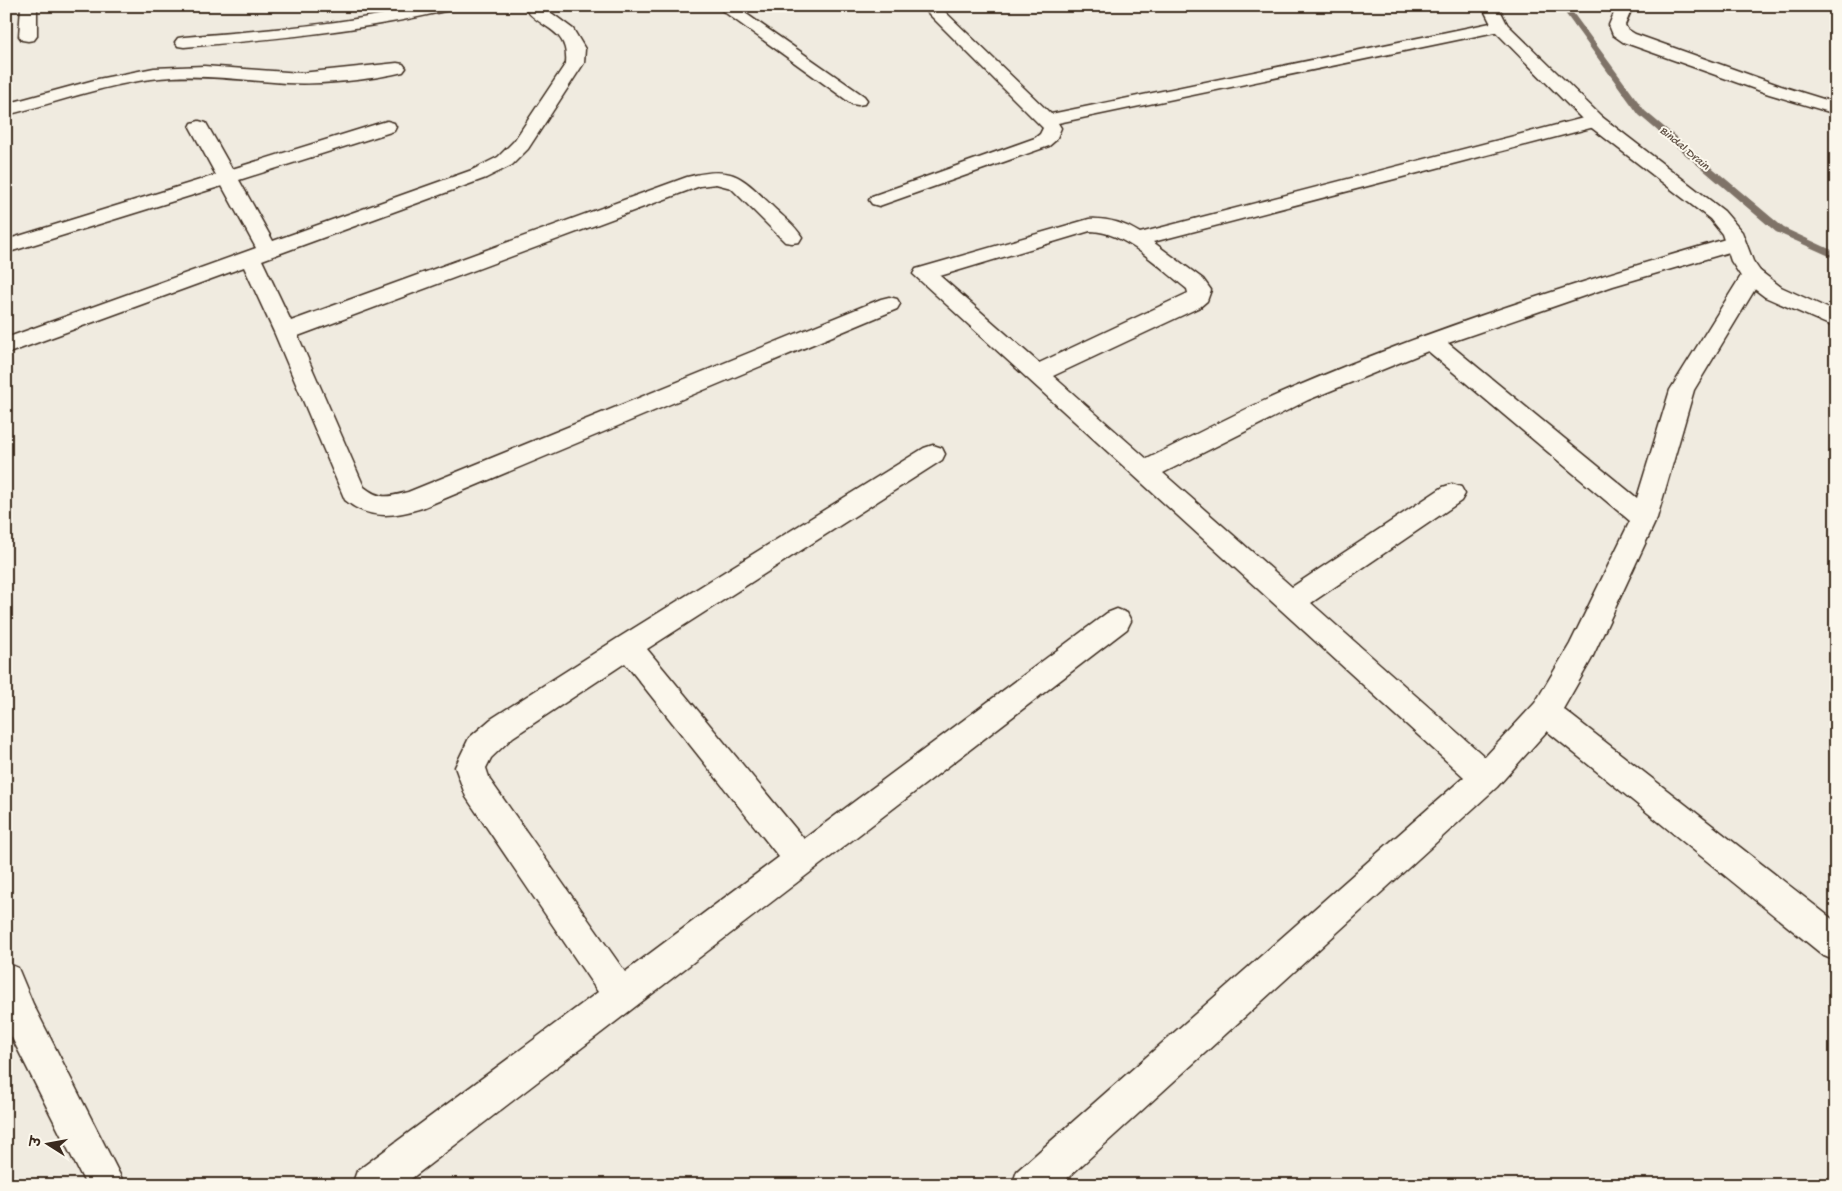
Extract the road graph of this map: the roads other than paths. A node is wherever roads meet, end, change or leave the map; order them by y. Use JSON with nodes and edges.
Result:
{"nodes":[{"id":1,"x":29,"y":6,"type":"edge"},
{"id":2,"x":443,"y":6,"type":"edge"},
{"id":3,"x":531,"y":6,"type":"edge"},
{"id":4,"x":724,"y":6,"type":"edge"},
{"id":5,"x":929,"y":6,"type":"edge"},
{"id":6,"x":1490,"y":6,"type":"edge"},
{"id":7,"x":1625,"y":6,"type":"edge"},
{"id":8,"x":1500,"y":26,"type":"junction"},
{"id":9,"x":28,"y":36,"type":"dead end"},
{"id":10,"x":184,"y":42,"type":"dead end"},
{"id":11,"x":396,"y":68,"type":"dead end"},
{"id":12,"x":858,"y":100,"type":"dead end"},
{"id":13,"x":1836,"y":109,"type":"edge"},
{"id":14,"x":6,"y":110,"type":"edge"},
{"id":15,"x":1047,"y":120,"type":"junction"},
{"id":16,"x":1595,"y":122,"type":"junction"},
{"id":17,"x":199,"y":127,"type":"dead end"},
{"id":18,"x":387,"y":127,"type":"dead end"},
{"id":19,"x":228,"y":178,"type":"junction"},
{"id":20,"x":879,"y":200,"type":"dead end"},
{"id":21,"x":792,"y":237,"type":"dead end"},
{"id":22,"x":1137,"y":240,"type":"junction"},
{"id":23,"x":1736,"y":243,"type":"junction"},
{"id":24,"x":6,"y":248,"type":"edge"},
{"id":25,"x":259,"y":255,"type":"junction"},
{"id":26,"x":1752,"y":276,"type":"junction"},
{"id":27,"x":889,"y":304,"type":"dead end"},
{"id":28,"x":1836,"y":321,"type":"edge"},
{"id":29,"x":285,"y":332,"type":"junction"},
{"id":30,"x":1432,"y":341,"type":"junction"},
{"id":31,"x":6,"y":346,"type":"edge"},
{"id":32,"x":1036,"y":374,"type":"junction"},
{"id":33,"x":933,"y":454,"type":"dead end"},
{"id":34,"x":1144,"y":471,"type":"junction"},
{"id":35,"x":1452,"y":494,"type":"dead end"},
{"id":36,"x":1644,"y":518,"type":"junction"},
{"id":37,"x":1291,"y":602,"type":"junction"},
{"id":38,"x":1117,"y":621,"type":"dead end"},
{"id":39,"x":628,"y":646,"type":"junction"},
{"id":40,"x":1545,"y":712,"type":"junction"},
{"id":41,"x":1486,"y":777,"type":"junction"},
{"id":42,"x":801,"y":860,"type":"junction"},
{"id":43,"x":1836,"y":944,"type":"edge"},
{"id":44,"x":6,"y":980,"type":"edge"},
{"id":45,"x":621,"y":996,"type":"junction"},
{"id":46,"x":106,"y":1185,"type":"edge"},
{"id":47,"x":371,"y":1185,"type":"edge"},
{"id":48,"x":1031,"y":1185,"type":"edge"}],
"edges":[{"from":1,"to":9,"type":"street"},
{"from":2,"to":10,"type":"street"},
{"from":3,"to":25,"type":"street"},
{"from":4,"to":12,"type":"street"},
{"from":5,"to":15,"type":"street"},
{"from":6,"to":8,"type":"street"},
{"from":7,"to":13,"type":"street"},
{"from":8,"to":15,"type":"street"},
{"from":8,"to":16,"type":"street"},
{"from":11,"to":14,"type":"street"},
{"from":15,"to":20,"type":"street"},
{"from":16,"to":22,"type":"street"},
{"from":16,"to":23,"type":"street"},
{"from":17,"to":19,"type":"street"},
{"from":18,"to":19,"type":"street"},
{"from":19,"to":24,"type":"street"},
{"from":19,"to":25,"type":"street"},
{"from":21,"to":29,"type":"street"},
{"from":22,"to":32,"type":"street"},
{"from":22,"to":32,"type":"street"},
{"from":23,"to":26,"type":"street"},
{"from":23,"to":30,"type":"street"},
{"from":25,"to":29,"type":"street"},
{"from":25,"to":31,"type":"street"},
{"from":26,"to":28,"type":"street"},
{"from":26,"to":36,"type":"street"},
{"from":27,"to":29,"type":"street"},
{"from":30,"to":34,"type":"street"},
{"from":30,"to":36,"type":"street"},
{"from":32,"to":34,"type":"street"},
{"from":33,"to":39,"type":"street"},
{"from":34,"to":37,"type":"street"},
{"from":35,"to":37,"type":"street"},
{"from":36,"to":40,"type":"street"},
{"from":37,"to":41,"type":"street"},
{"from":38,"to":42,"type":"street"},
{"from":39,"to":42,"type":"street"},
{"from":39,"to":45,"type":"street"},
{"from":40,"to":41,"type":"street"},
{"from":40,"to":43,"type":"street"},
{"from":41,"to":48,"type":"street"},
{"from":42,"to":45,"type":"street"},
{"from":44,"to":46,"type":"street"},
{"from":45,"to":47,"type":"street"}]}
